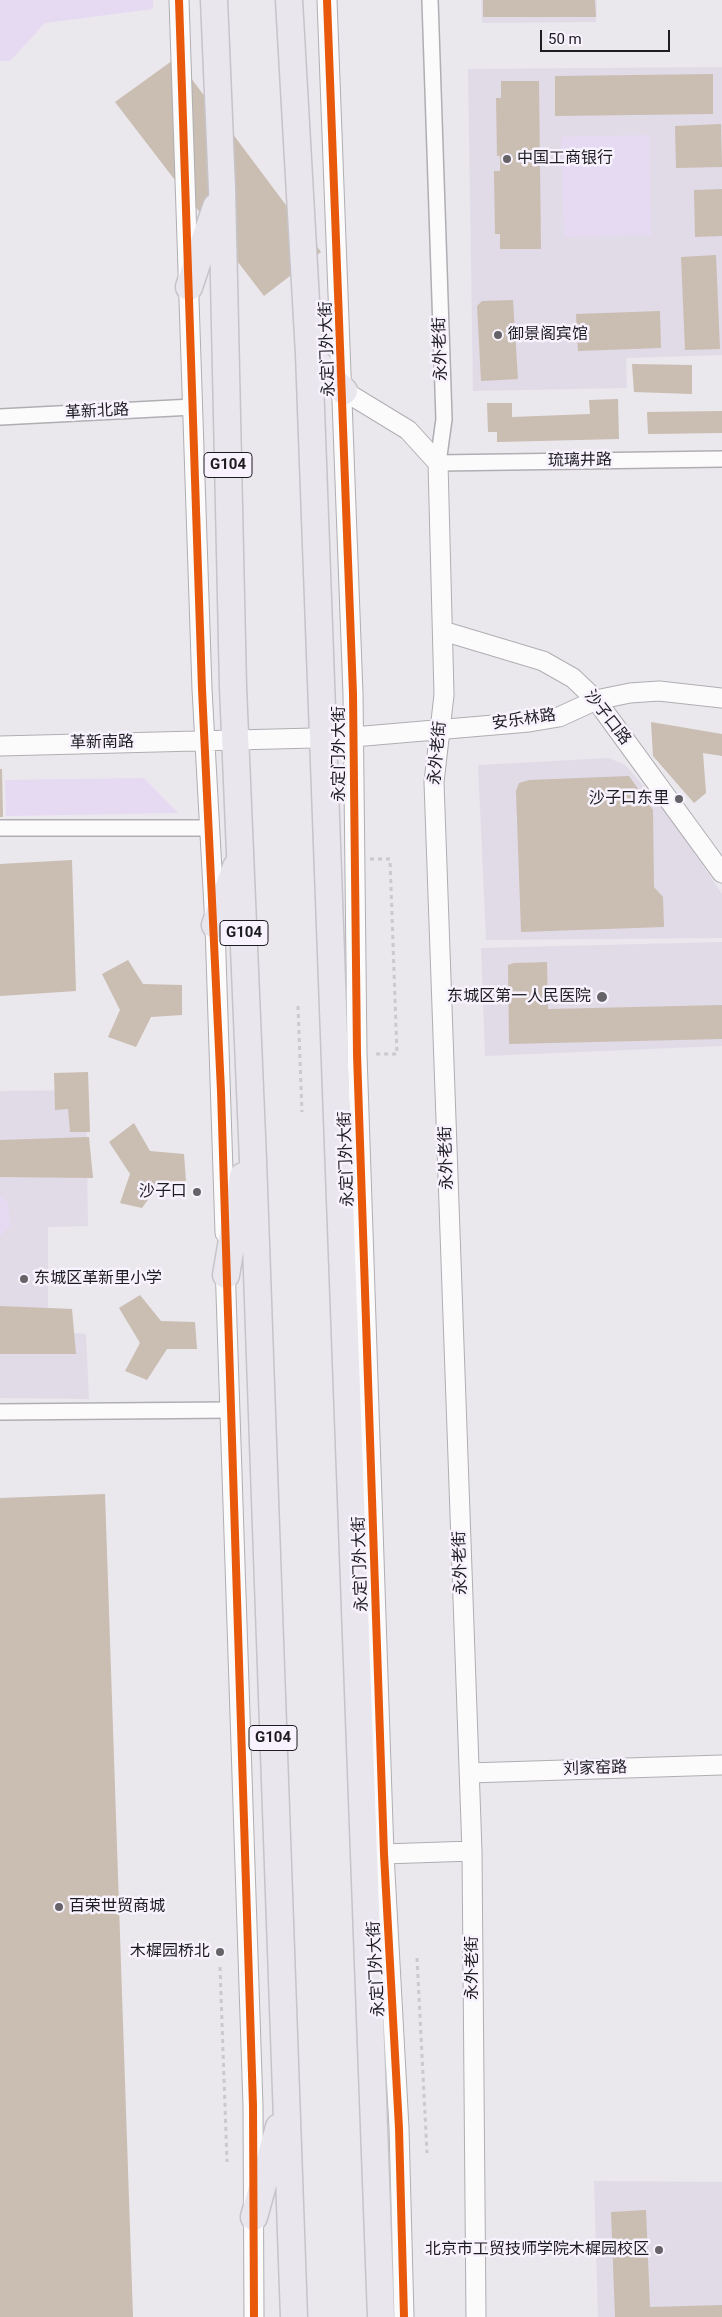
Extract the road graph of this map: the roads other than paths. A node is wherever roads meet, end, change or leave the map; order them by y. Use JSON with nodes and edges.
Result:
{"nodes":[{"id":1,"x":178,"y":0,"type":"edge"},
{"id":2,"x":214,"y":0,"type":"edge"},
{"id":3,"x":289,"y":0,"type":"edge"},
{"id":4,"x":327,"y":0,"type":"edge"},
{"id":5,"x":430,"y":0,"type":"edge"},
{"id":6,"x":222,"y":189,"type":"junction"},
{"id":7,"x":189,"y":287,"type":"junction"},
{"id":8,"x":309,"y":354,"type":"junction"},
{"id":9,"x":344,"y":391,"type":"junction"},
{"id":10,"x":193,"y":407,"type":"junction"},
{"id":11,"x":0,"y":417,"type":"edge"},
{"id":12,"x":722,"y":460,"type":"edge"},
{"id":13,"x":438,"y":463,"type":"junction"},
{"id":14,"x":443,"y":631,"type":"junction"},
{"id":15,"x":722,"y":698,"type":"edge"},
{"id":16,"x":596,"y":700,"type":"junction"},
{"id":17,"x":439,"y":730,"type":"junction"},
{"id":18,"x":354,"y":737,"type":"junction"},
{"id":19,"x":323,"y":738,"type":"junction"},
{"id":20,"x":205,"y":740,"type":"junction"},
{"id":21,"x":235,"y":740,"type":"junction"},
{"id":22,"x":0,"y":746,"type":"edge"},
{"id":23,"x":0,"y":828,"type":"edge"},
{"id":24,"x":210,"y":828,"type":"junction"},
{"id":25,"x":241,"y":855,"type":"junction"},
{"id":26,"x":722,"y":873,"type":"edge"},
{"id":27,"x":215,"y":925,"type":"junction"},
{"id":28,"x":252,"y":1126,"type":"junction"},
{"id":29,"x":226,"y":1275,"type":"junction"},
{"id":30,"x":230,"y":1410,"type":"junction"},
{"id":31,"x":0,"y":1412,"type":"edge"},
{"id":32,"x":722,"y":1765,"type":"edge"},
{"id":33,"x":469,"y":1773,"type":"junction"},
{"id":34,"x":472,"y":1852,"type":"junction"},
{"id":35,"x":384,"y":1854,"type":"junction"},
{"id":36,"x":286,"y":2105,"type":"junction"},
{"id":37,"x":254,"y":2217,"type":"junction"},
{"id":38,"x":254,"y":2317,"type":"edge"},
{"id":39,"x":294,"y":2317,"type":"edge"},
{"id":40,"x":381,"y":2317,"type":"edge"},
{"id":41,"x":404,"y":2317,"type":"edge"},
{"id":42,"x":476,"y":2317,"type":"edge"}],
"edges":[{"from":1,"to":7,"type":"street"},
{"from":2,"to":6,"type":"highway","number":"G104"},
{"from":3,"to":8,"type":"highway","name":"永定门外大街"},
{"from":4,"to":9,"type":"street","name":"永定门外大街"},
{"from":5,"to":13,"type":"street","name":"永外老街"},
{"from":6,"to":7,"type":"highway"},
{"from":6,"to":21,"type":"highway","number":"G104"},
{"from":7,"to":10,"type":"street"},
{"from":8,"to":9,"type":"highway"},
{"from":8,"to":19,"type":"highway","name":"永定门外大街"},
{"from":9,"to":13,"type":"street"},
{"from":9,"to":18,"type":"street","name":"永定门外大街"},
{"from":10,"to":11,"type":"street","name":"革新北路"},
{"from":10,"to":20,"type":"street"},
{"from":12,"to":13,"type":"street","name":"琉璃井路"},
{"from":13,"to":14,"type":"street","name":"永外老街"},
{"from":14,"to":16,"type":"street","name":"沙子口路"},
{"from":14,"to":17,"type":"street","name":"永外老街"},
{"from":15,"to":16,"type":"street","name":"安乐林路"},
{"from":16,"to":17,"type":"street","name":"安乐林路"},
{"from":16,"to":26,"type":"street","name":"沙子口路"},
{"from":17,"to":18,"type":"street","name":"安乐林路"},
{"from":17,"to":33,"type":"street","name":"永外老街"},
{"from":18,"to":19,"type":"street","name":"安乐林路"},
{"from":18,"to":35,"type":"street","name":"永定门外大街"},
{"from":19,"to":21,"type":"street","name":"安乐林路"},
{"from":19,"to":40,"type":"highway","name":"永定门外大街"},
{"from":20,"to":21,"type":"street","name":"革新南路"},
{"from":20,"to":22,"type":"street","name":"革新南路"},
{"from":20,"to":24,"type":"street"},
{"from":21,"to":25,"type":"highway","number":"G104"},
{"from":23,"to":24,"type":"street"},
{"from":24,"to":27,"type":"street"},
{"from":25,"to":27,"type":"highway"},
{"from":25,"to":28,"type":"highway","number":"G104"},
{"from":27,"to":29,"type":"street"},
{"from":28,"to":29,"type":"highway"},
{"from":28,"to":36,"type":"highway","number":"G104"},
{"from":29,"to":30,"type":"street"},
{"from":30,"to":31,"type":"street"},
{"from":30,"to":37,"type":"street"},
{"from":32,"to":33,"type":"street","name":"刘家窑路"},
{"from":33,"to":34,"type":"street","name":"永外老街"},
{"from":34,"to":35,"type":"street"},
{"from":34,"to":42,"type":"street","name":"永外老街"},
{"from":35,"to":41,"type":"street","name":"永定门外大街"},
{"from":36,"to":37,"type":"highway"},
{"from":36,"to":39,"type":"highway","number":"G104"},
{"from":37,"to":38,"type":"street"}]}
